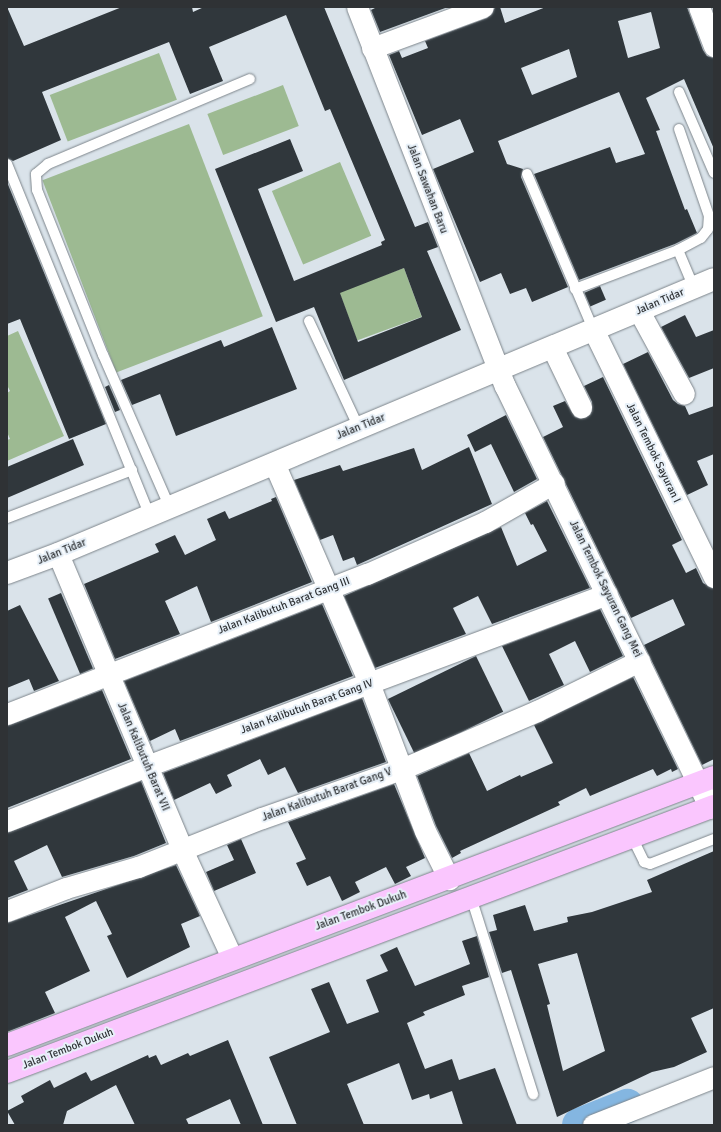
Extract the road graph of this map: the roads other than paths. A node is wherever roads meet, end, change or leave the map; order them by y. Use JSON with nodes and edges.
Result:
{"nodes":[{"id":1,"x":357,"y":7,"type":"edge"},
{"id":2,"x":483,"y":7,"type":"edge"},
{"id":3,"x":699,"y":7,"type":"edge"},
{"id":4,"x":714,"y":46,"type":"edge"},
{"id":5,"x":372,"y":48,"type":"junction"},
{"id":6,"x":250,"y":79,"type":"dead end"},
{"id":7,"x":679,"y":92,"type":"dead end"},
{"id":8,"x":679,"y":129,"type":"dead end"},
{"id":9,"x":7,"y":164,"type":"edge"},
{"id":10,"x":714,"y":173,"type":"edge"},
{"id":11,"x":527,"y":174,"type":"dead end"},
{"id":12,"x":678,"y":250,"type":"junction"},
{"id":13,"x":714,"y":279,"type":"edge"},
{"id":14,"x":694,"y":288,"type":"junction"},
{"id":15,"x":575,"y":289,"type":"junction"},
{"id":16,"x":639,"y":311,"type":"junction"},
{"id":17,"x":309,"y":321,"type":"dead end"},
{"id":18,"x":593,"y":329,"type":"junction"},
{"id":19,"x":552,"y":346,"type":"junction"},
{"id":20,"x":498,"y":370,"type":"junction"},
{"id":21,"x":684,"y":394,"type":"dead end"},
{"id":22,"x":581,"y":407,"type":"dead end"},
{"id":23,"x":360,"y":428,"type":"junction"},
{"id":24,"x":274,"y":463,"type":"junction"},
{"id":25,"x":132,"y":470,"type":"junction"},
{"id":26,"x":554,"y":483,"type":"junction"},
{"id":27,"x":160,"y":512,"type":"junction"},
{"id":28,"x":7,"y":518,"type":"edge"},
{"id":29,"x":58,"y":554,"type":"junction"},
{"id":30,"x":7,"y":573,"type":"edge"},
{"id":31,"x":714,"y":577,"type":"edge"},
{"id":32,"x":327,"y":590,"type":"junction"},
{"id":33,"x":607,"y":594,"type":"junction"},
{"id":34,"x":639,"y":661,"type":"junction"},
{"id":35,"x":109,"y":674,"type":"junction"},
{"id":36,"x":369,"y":683,"type":"junction"},
{"id":37,"x":7,"y":714,"type":"edge"},
{"id":38,"x":147,"y":766,"type":"junction"},
{"id":39,"x":400,"y":769,"type":"junction"},
{"id":40,"x":706,"y":780,"type":"edge"},
{"id":41,"x":712,"y":807,"type":"edge"},
{"id":42,"x":7,"y":821,"type":"edge"},
{"id":43,"x":632,"y":837,"type":"junction"},
{"id":44,"x":714,"y":839,"type":"edge"},
{"id":45,"x":182,"y":848,"type":"junction"},
{"id":46,"x":449,"y":879,"type":"junction"},
{"id":47,"x":471,"y":897,"type":"junction"},
{"id":48,"x":7,"y":911,"type":"edge"},
{"id":49,"x":232,"y":958,"type":"junction"},
{"id":50,"x":7,"y":1045,"type":"edge"},
{"id":51,"x":7,"y":1072,"type":"edge"},
{"id":52,"x":714,"y":1077,"type":"edge"},
{"id":53,"x":533,"y":1094,"type":"dead end"},
{"id":54,"x":593,"y":1125,"type":"edge"}],
"edges":[{"from":1,"to":5,"type":"street","name":"Jalan Sawahan Baru"},
{"from":2,"to":5,"type":"street"},
{"from":3,"to":4,"type":"street"},
{"from":5,"to":20,"type":"street","name":"Jalan Sawahan Baru"},
{"from":6,"to":27,"type":"lane"},
{"from":7,"to":10,"type":"lane"},
{"from":8,"to":12,"type":"lane"},
{"from":9,"to":25,"type":"lane"},
{"from":11,"to":15,"type":"lane"},
{"from":12,"to":14,"type":"lane"},
{"from":12,"to":15,"type":"lane"},
{"from":13,"to":14,"type":"street","name":"Jalan Tidar"},
{"from":14,"to":16,"type":"street","name":"Jalan Tidar"},
{"from":15,"to":18,"type":"lane"},
{"from":16,"to":18,"type":"street","name":"Jalan Tidar"},
{"from":16,"to":21,"type":"street"},
{"from":17,"to":23,"type":"lane"},
{"from":18,"to":19,"type":"street","name":"Jalan Tidar"},
{"from":18,"to":31,"type":"street","name":"Jalan Tembok Sayuran I"},
{"from":19,"to":20,"type":"street","name":"Jalan Tidar"},
{"from":19,"to":22,"type":"street"},
{"from":20,"to":23,"type":"street","name":"Jalan Tidar"},
{"from":20,"to":26,"type":"street","name":"Jalan Tembok Sayuran Gang Mei"},
{"from":23,"to":24,"type":"street","name":"Jalan Tidar"},
{"from":24,"to":27,"type":"street","name":"Jalan Tidar"},
{"from":24,"to":32,"type":"street"},
{"from":25,"to":27,"type":"lane"},
{"from":25,"to":28,"type":"lane"},
{"from":26,"to":32,"type":"street","name":"Jalan Kalibutuh Barat Gang III"},
{"from":26,"to":33,"type":"street","name":"Jalan Tembok Sayuran Gang Mei"},
{"from":27,"to":29,"type":"street","name":"Jalan Tidar"},
{"from":29,"to":30,"type":"street","name":"Jalan Tidar"},
{"from":29,"to":35,"type":"street","name":"Jalan Kalibutuh Barat VII"},
{"from":32,"to":35,"type":"street","name":"Jalan Kalibutuh Barat Gang III"},
{"from":32,"to":36,"type":"street"},
{"from":33,"to":34,"type":"street","name":"Jalan Tembok Sayuran Gang Mei"},
{"from":33,"to":36,"type":"street","name":"Jalan Kalibutuh Barat Gang IV"},
{"from":34,"to":39,"type":"street","name":"Jalan Kalibutuh Barat Gang V"},
{"from":34,"to":40,"type":"street","name":"Jalan Tembok Sayuran Gang Mei"},
{"from":35,"to":37,"type":"street","name":"Jalan Kalibutuh Barat Gang III"},
{"from":35,"to":38,"type":"street","name":"Jalan Kalibutuh Barat VII"},
{"from":36,"to":38,"type":"street","name":"Jalan Kalibutuh Barat Gang IV"},
{"from":36,"to":39,"type":"street"},
{"from":38,"to":42,"type":"street","name":"Jalan Kalibutuh Barat Gang IV"},
{"from":38,"to":45,"type":"street","name":"Jalan Kalibutuh Barat VII"},
{"from":39,"to":45,"type":"street","name":"Jalan Kalibutuh Barat Gang V"},
{"from":39,"to":46,"type":"street"},
{"from":40,"to":41,"type":"street","name":"Jalan Tembok Sayuran Gang Mei"},
{"from":40,"to":46,"type":"highway","name":"Jalan Tembok Dukuh"},
{"from":41,"to":43,"type":"highway","name":"Jalan Tembok Dukuh"},
{"from":43,"to":44,"type":"lane"},
{"from":43,"to":47,"type":"highway","name":"Jalan Tembok Dukuh"},
{"from":45,"to":48,"type":"street","name":"Jalan Kalibutuh Barat Gang V"},
{"from":45,"to":49,"type":"street","name":"Jalan Kalibutuh Barat VII"},
{"from":46,"to":49,"type":"highway","name":"Jalan Tembok Dukuh"},
{"from":47,"to":51,"type":"highway","name":"Jalan Tembok Dukuh"},
{"from":47,"to":53,"type":"lane"},
{"from":49,"to":50,"type":"highway","name":"Jalan Tembok Dukuh"},
{"from":52,"to":54,"type":"street"}]}
